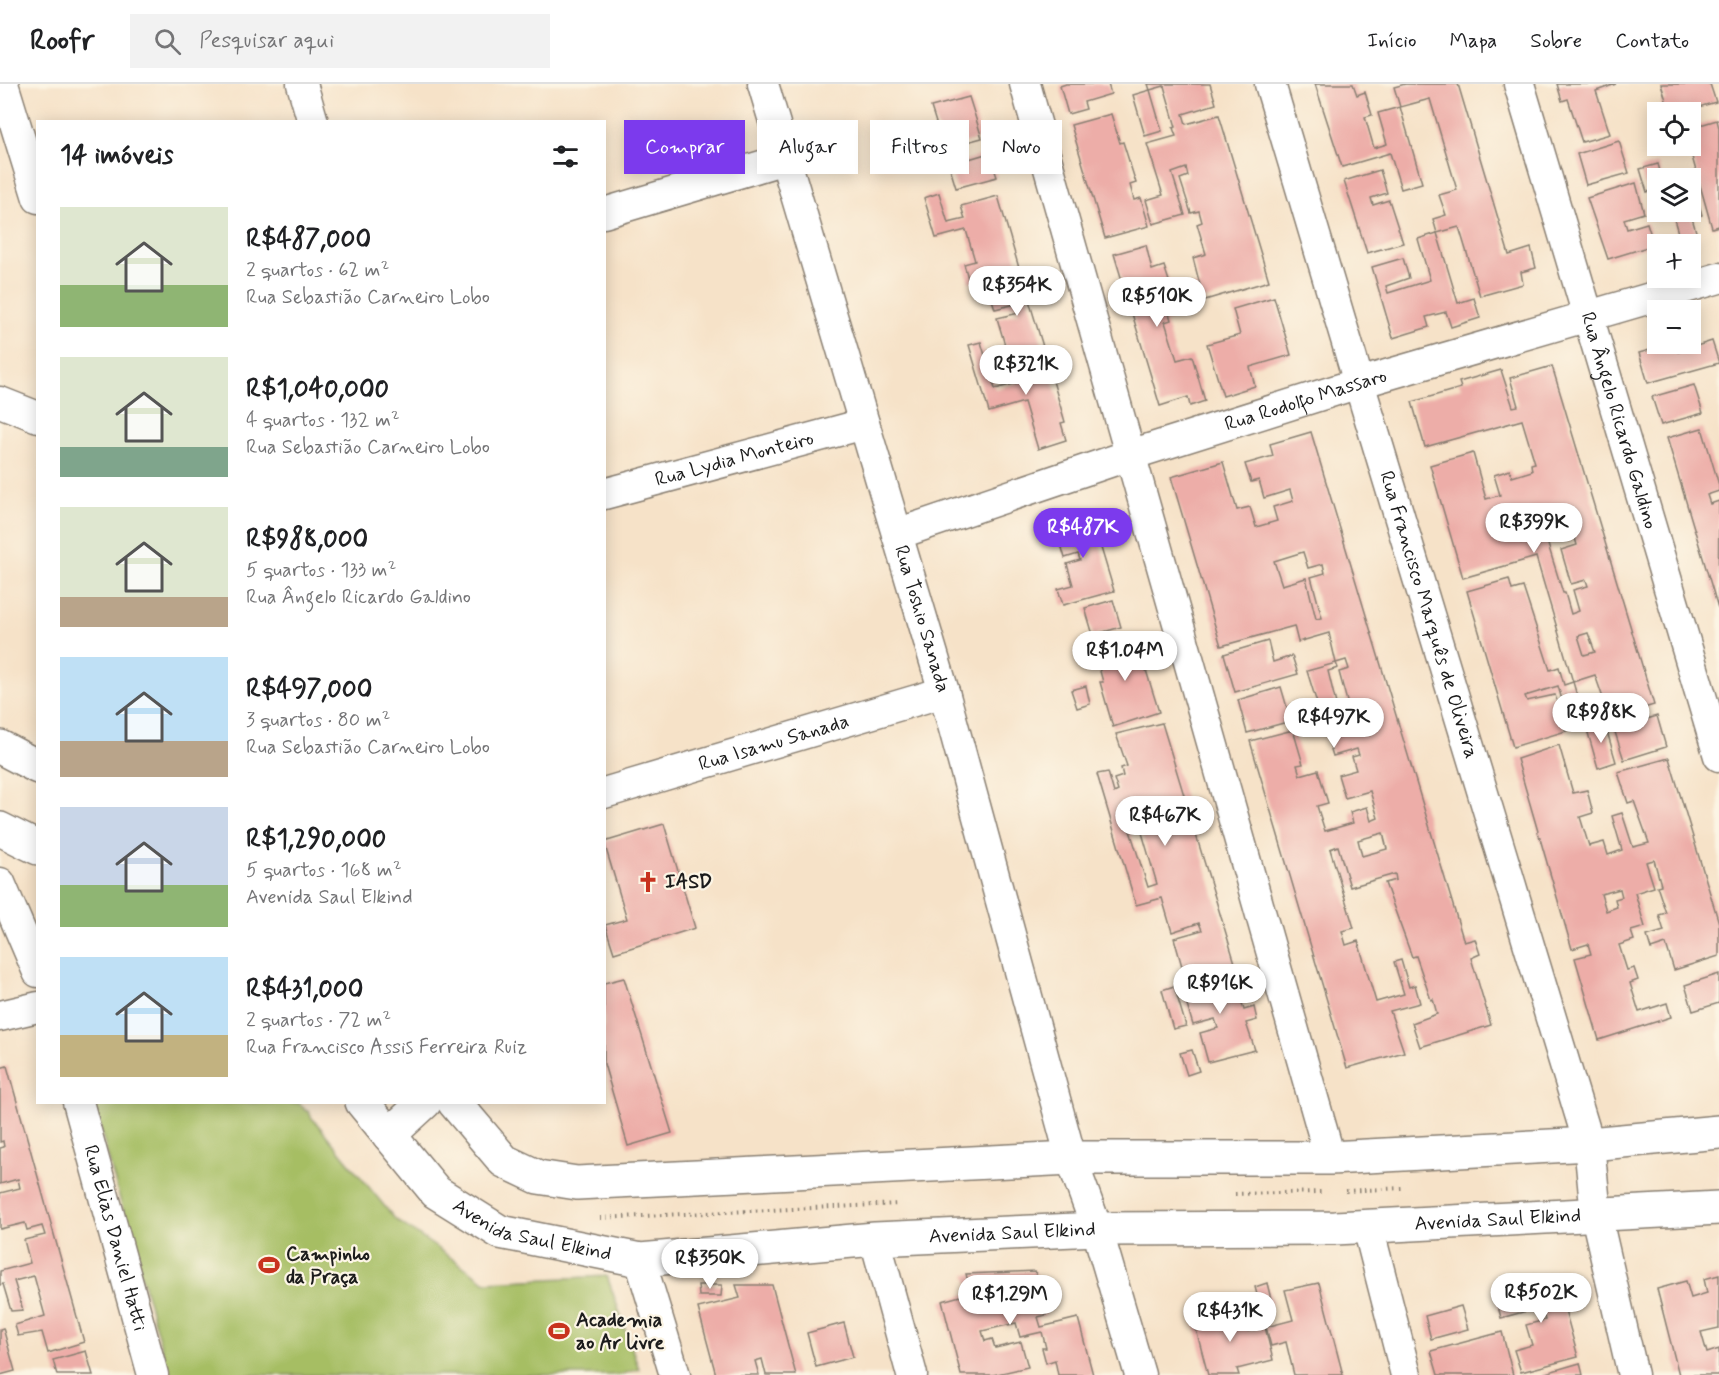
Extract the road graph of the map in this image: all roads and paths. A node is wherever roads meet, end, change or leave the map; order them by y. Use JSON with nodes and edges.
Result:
{"nodes":[{"id":1,"x":3,"y":84,"type":"edge"},
{"id":2,"x":302,"y":84,"type":"edge"},
{"id":3,"x":763,"y":84,"type":"edge"},
{"id":4,"x":1025,"y":84,"type":"edge"},
{"id":5,"x":1270,"y":84,"type":"edge"},
{"id":6,"x":1519,"y":84,"type":"edge"},
{"id":7,"x":312,"y":120,"type":"edge"},
{"id":8,"x":774,"y":120,"type":"edge"},
{"id":9,"x":757,"y":167,"type":"edge"},
{"id":10,"x":789,"y":174,"type":"edge"},
{"id":11,"x":36,"y":191,"type":"edge"},
{"id":12,"x":606,"y":212,"type":"edge"},
{"id":13,"x":1719,"y":278,"type":"edge"},
{"id":14,"x":1588,"y":315,"type":"junction"},
{"id":15,"x":1359,"y":383,"type":"junction"},
{"id":16,"x":0,"y":402,"type":"edge"},
{"id":17,"x":36,"y":416,"type":"edge"},
{"id":18,"x":864,"y":424,"type":"junction"},
{"id":19,"x":1130,"y":455,"type":"junction"},
{"id":20,"x":606,"y":493,"type":"edge"},
{"id":21,"x":897,"y":534,"type":"junction"},
{"id":22,"x":944,"y":692,"type":"junction"},
{"id":23,"x":0,"y":747,"type":"edge"},
{"id":24,"x":1719,"y":756,"type":"edge"},
{"id":25,"x":36,"y":766,"type":"edge"},
{"id":26,"x":606,"y":792,"type":"edge"},
{"id":27,"x":0,"y":829,"type":"edge"},
{"id":28,"x":36,"y":847,"type":"edge"},
{"id":29,"x":0,"y":884,"type":"edge"},
{"id":30,"x":36,"y":956,"type":"edge"},
{"id":31,"x":36,"y":1007,"type":"edge"},
{"id":32,"x":0,"y":1016,"type":"edge"},
{"id":33,"x":79,"y":1104,"type":"edge"},
{"id":34,"x":364,"y":1104,"type":"edge"},
{"id":35,"x":423,"y":1104,"type":"edge"},
{"id":36,"x":456,"y":1104,"type":"edge"},
{"id":37,"x":1719,"y":1132,"type":"edge"},
{"id":38,"x":389,"y":1136,"type":"junction"},
{"id":39,"x":1589,"y":1144,"type":"junction"},
{"id":40,"x":1071,"y":1158,"type":"junction"},
{"id":41,"x":1330,"y":1158,"type":"junction"},
{"id":42,"x":1719,"y":1208,"type":"edge"},
{"id":43,"x":1596,"y":1215,"type":"junction"},
{"id":44,"x":1368,"y":1227,"type":"junction"},
{"id":45,"x":1097,"y":1229,"type":"junction"},
{"id":46,"x":875,"y":1239,"type":"junction"},
{"id":47,"x":640,"y":1260,"type":"junction"},
{"id":48,"x":153,"y":1375,"type":"edge"},
{"id":49,"x":675,"y":1375,"type":"edge"},
{"id":50,"x":912,"y":1375,"type":"edge"},
{"id":51,"x":1140,"y":1375,"type":"edge"},
{"id":52,"x":1406,"y":1375,"type":"edge"},
{"id":53,"x":1633,"y":1375,"type":"edge"}],
"edges":[{"from":1,"to":11,"type":"street"},
{"from":2,"to":7,"type":"street"},
{"from":3,"to":8,"type":"street","name":"Rua Toshio Sanada"},
{"from":4,"to":19,"type":"street"},
{"from":5,"to":15,"type":"street","name":"Rua Francisco Marquês de Oliveira"},
{"from":6,"to":14,"type":"street","name":"Rua Ângelo Ricardo Galdino"},
{"from":9,"to":12,"type":"street"},
{"from":10,"to":18,"type":"street","name":"Rua Toshio Sanada"},
{"from":13,"to":14,"type":"street","name":"Rua Rodolfo Massaro"},
{"from":14,"to":15,"type":"street","name":"Rua Rodolfo Massaro"},
{"from":14,"to":24,"type":"street","name":"Rua Ângelo Ricardo Galdino"},
{"from":15,"to":19,"type":"street","name":"Rua Rodolfo Massaro"},
{"from":15,"to":39,"type":"street","name":"Rua Francisco Marquês de Oliveira"},
{"from":16,"to":17,"type":"street"},
{"from":18,"to":20,"type":"street","name":"Rua Lydia Monteiro"},
{"from":18,"to":21,"type":"street","name":"Rua Toshio Sanada"},
{"from":19,"to":21,"type":"street","name":"Rua Rodolfo Massaro"},
{"from":19,"to":41,"type":"street"},
{"from":21,"to":22,"type":"street","name":"Rua Toshio Sanada"},
{"from":22,"to":26,"type":"street","name":"Rua Isamu Sanada"},
{"from":22,"to":40,"type":"street","name":"Rua Toshio Sanada"},
{"from":23,"to":25,"type":"main road"},
{"from":27,"to":28,"type":"main road"},
{"from":29,"to":30,"type":"street"},
{"from":31,"to":32,"type":"street"},
{"from":33,"to":48,"type":"street","name":"Rua Elias Daniel Hatti"},
{"from":34,"to":38,"type":"main road","name":"Avenida Saul Elkind"},
{"from":35,"to":38,"type":"main road"},
{"from":36,"to":40,"type":"main road"},
{"from":37,"to":39,"type":"main road"},
{"from":38,"to":47,"type":"main road","name":"Avenida Saul Elkind"},
{"from":39,"to":41,"type":"main road"},
{"from":39,"to":43,"type":"street","name":"Rua Francisco Marquês de Oliveira"},
{"from":40,"to":41,"type":"main road"},
{"from":40,"to":45,"type":"street","name":"Rua Toshio Sanada"},
{"from":42,"to":43,"type":"main road","name":"Avenida Saul Elkind"},
{"from":43,"to":44,"type":"main road","name":"Avenida Saul Elkind"},
{"from":43,"to":53,"type":"street","name":"Rua Francisco Marquês de Oliveira"},
{"from":44,"to":45,"type":"main road","name":"Avenida Saul Elkind"},
{"from":44,"to":52,"type":"street"},
{"from":45,"to":46,"type":"main road","name":"Avenida Saul Elkind"},
{"from":45,"to":51,"type":"street","name":"Rua Toshio Sanada"},
{"from":46,"to":47,"type":"main road","name":"Avenida Saul Elkind"},
{"from":46,"to":50,"type":"street"},
{"from":47,"to":49,"type":"street"}]}
